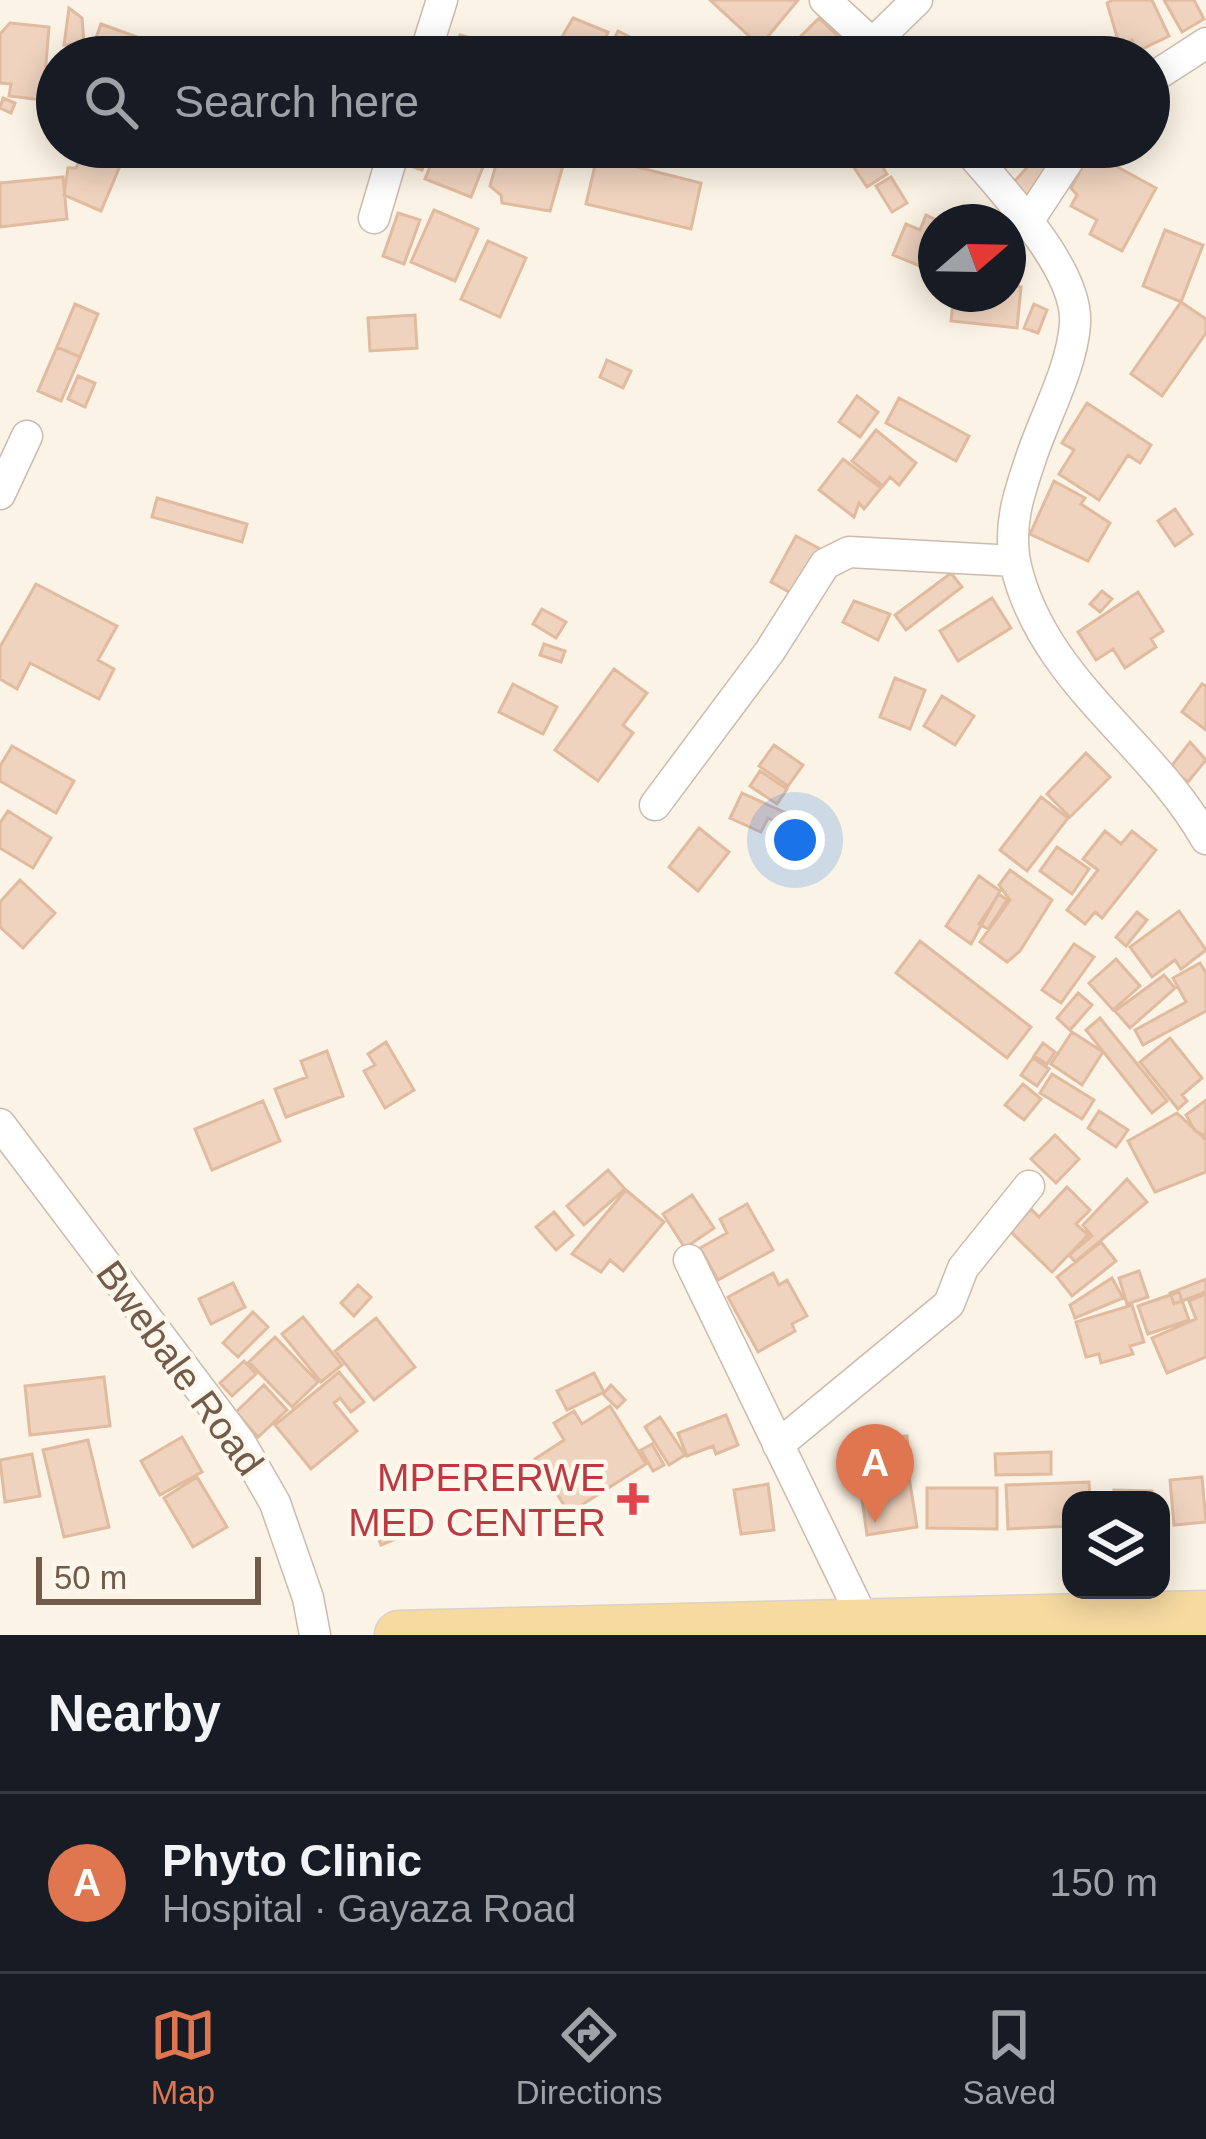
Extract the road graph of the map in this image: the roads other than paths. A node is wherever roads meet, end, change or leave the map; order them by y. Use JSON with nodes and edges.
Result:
{"nodes":[{"id":1,"x":442,"y":0,"type":"edge"},
{"id":2,"x":825,"y":0,"type":"edge"},
{"id":3,"x":917,"y":0,"type":"edge"},
{"id":4,"x":431,"y":36,"type":"edge"},
{"id":5,"x":865,"y":36,"type":"edge"},
{"id":6,"x":890,"y":36,"type":"edge"},
{"id":7,"x":1206,"y":43,"type":"edge"},
{"id":8,"x":1170,"y":66,"type":"edge"},
{"id":9,"x":389,"y":168,"type":"edge"},
{"id":10,"x":983,"y":168,"type":"edge"},
{"id":11,"x":1063,"y":168,"type":"edge"},
{"id":12,"x":374,"y":218,"type":"dead end"},
{"id":13,"x":1028,"y":223,"type":"junction"},
{"id":14,"x":27,"y":436,"type":"dead end"},
{"id":15,"x":0,"y":494,"type":"edge"},
{"id":16,"x":1015,"y":561,"type":"junction"},
{"id":17,"x":655,"y":806,"type":"dead end"},
{"id":18,"x":1206,"y":839,"type":"edge"},
{"id":19,"x":0,"y":1124,"type":"edge"},
{"id":20,"x":1029,"y":1186,"type":"dead end"},
{"id":21,"x":688,"y":1260,"type":"dead end"},
{"id":22,"x":778,"y":1445,"type":"junction"},
{"id":23,"x":1206,"y":1615,"type":"edge"},
{"id":24,"x":865,"y":1623,"type":"junction"},
{"id":25,"x":611,"y":1631,"type":"edge"},
{"id":26,"x":315,"y":1635,"type":"edge"},
{"id":27,"x":399,"y":1635,"type":"edge"}],
"edges":[{"from":1,"to":4,"type":"street"},
{"from":2,"to":5,"type":"street"},
{"from":3,"to":6,"type":"street"},
{"from":7,"to":8,"type":"street"},
{"from":9,"to":12,"type":"street"},
{"from":10,"to":13,"type":"street"},
{"from":11,"to":13,"type":"street"},
{"from":13,"to":16,"type":"street"},
{"from":14,"to":15,"type":"street"},
{"from":16,"to":17,"type":"street"},
{"from":16,"to":18,"type":"street"},
{"from":19,"to":26,"type":"street","name":"Bwebale Road"},
{"from":20,"to":22,"type":"street"},
{"from":21,"to":22,"type":"street"},
{"from":22,"to":24,"type":"street"},
{"from":23,"to":24,"type":"main road"},
{"from":24,"to":25,"type":"main road"},
{"from":25,"to":27,"type":"main road"}]}
